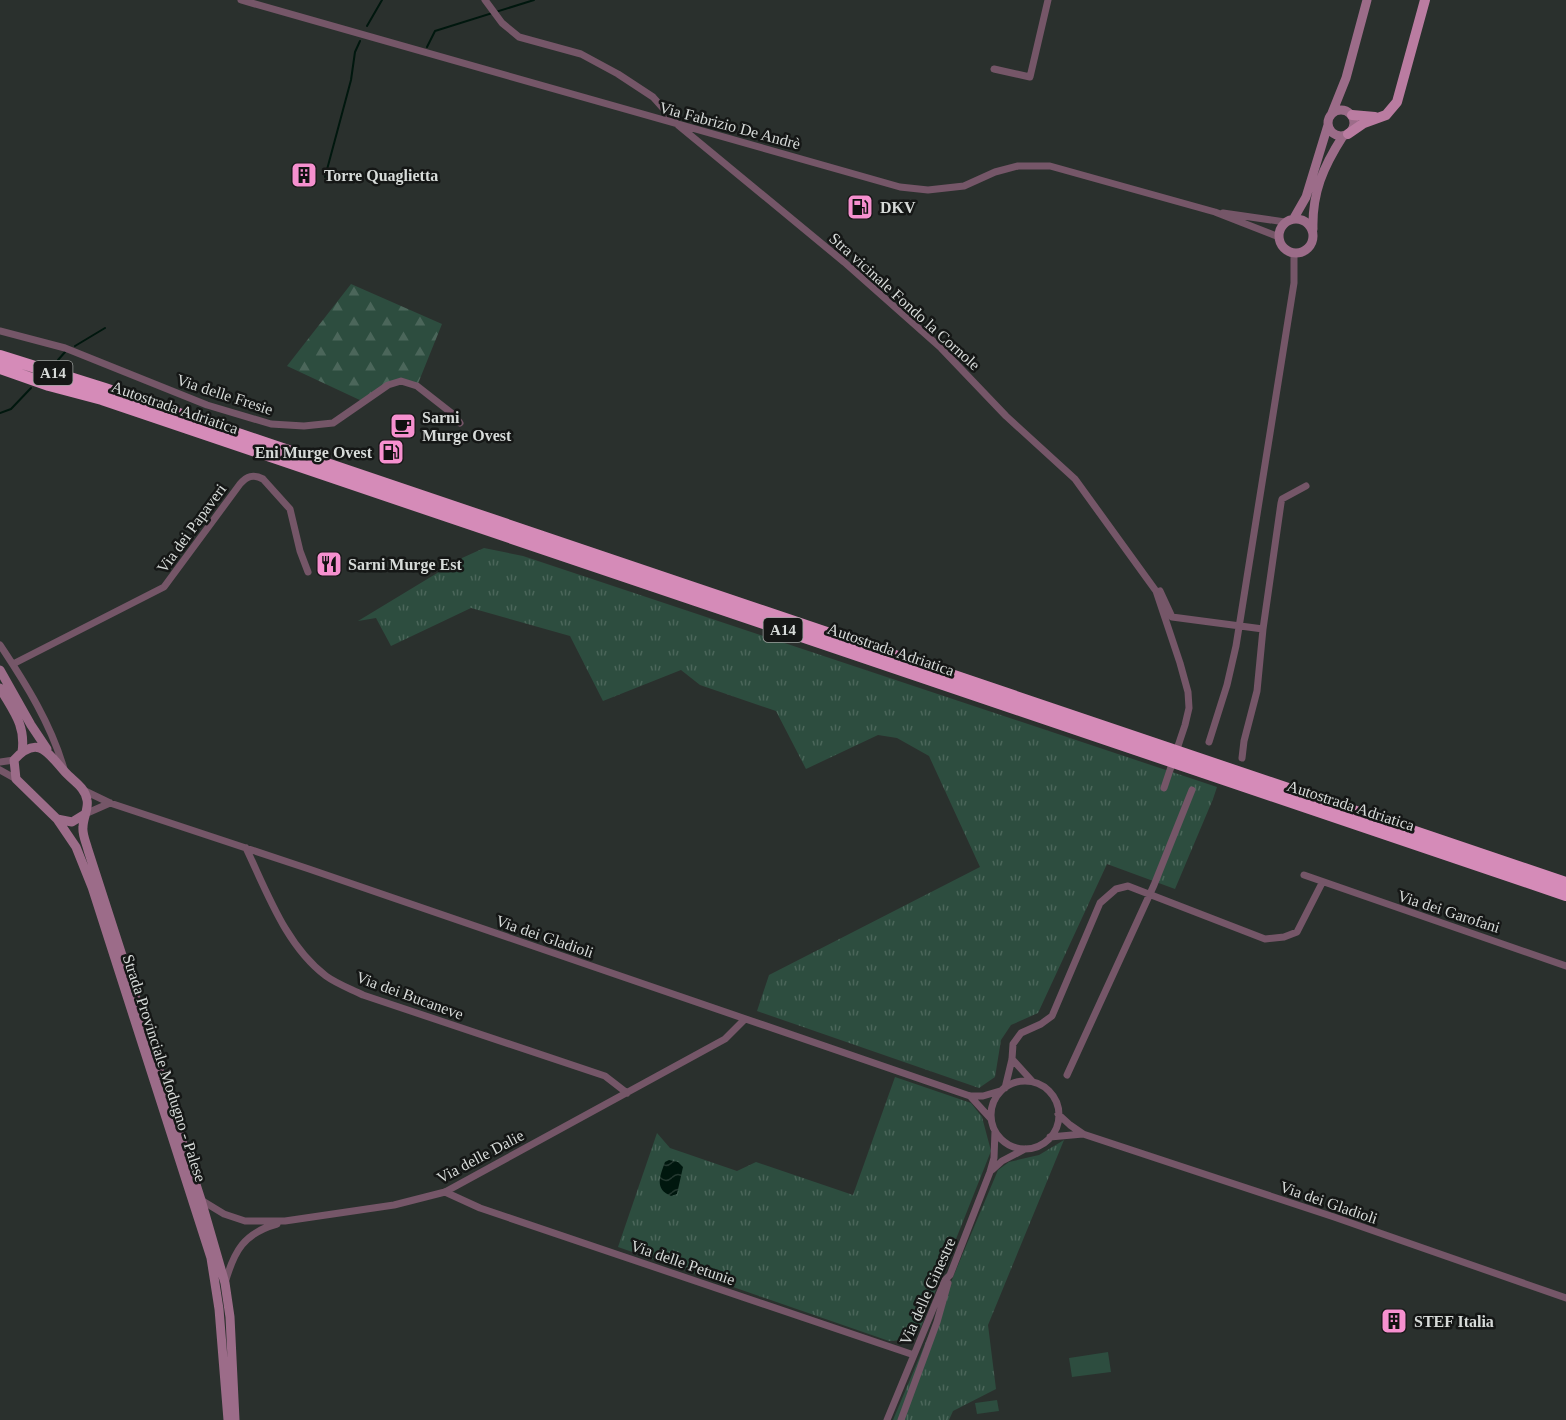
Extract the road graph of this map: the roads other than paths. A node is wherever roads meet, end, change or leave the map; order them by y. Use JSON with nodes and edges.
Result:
{"nodes":[{"id":1,"x":241,"y":0,"type":"edge"},
{"id":2,"x":485,"y":0,"type":"edge"},
{"id":3,"x":1048,"y":0,"type":"edge"},
{"id":4,"x":1366,"y":0,"type":"edge"},
{"id":5,"x":1425,"y":0,"type":"edge"},
{"id":6,"x":994,"y":69,"type":"dead end"},
{"id":7,"x":1346,"y":78,"type":"junction"},
{"id":8,"x":1348,"y":112,"type":"junction"},
{"id":9,"x":1332,"y":113,"type":"junction"},
{"id":10,"x":1378,"y":118,"type":"junction"},
{"id":11,"x":678,"y":125,"type":"junction"},
{"id":12,"x":1328,"y":126,"type":"junction"},
{"id":13,"x":1346,"y":135,"type":"junction"},
{"id":14,"x":1215,"y":212,"type":"junction"},
{"id":15,"x":1289,"y":220,"type":"junction"},
{"id":16,"x":1313,"y":229,"type":"junction"},
{"id":17,"x":1279,"y":237,"type":"junction"},
{"id":18,"x":1294,"y":253,"type":"junction"},
{"id":19,"x":0,"y":331,"type":"edge"},
{"id":20,"x":0,"y":356,"type":"edge"},
{"id":21,"x":0,"y":368,"type":"edge"},
{"id":22,"x":460,"y":423,"type":"dead end"},
{"id":23,"x":1306,"y":486,"type":"dead end"},
{"id":24,"x":308,"y":572,"type":"dead end"},
{"id":25,"x":1156,"y":591,"type":"junction"},
{"id":26,"x":1263,"y":629,"type":"junction"},
{"id":27,"x":0,"y":645,"type":"edge"},
{"id":28,"x":13,"y":664,"type":"junction"},
{"id":29,"x":0,"y":670,"type":"edge"},
{"id":30,"x":0,"y":688,"type":"edge"},
{"id":31,"x":1209,"y":742,"type":"dead end"},
{"id":32,"x":48,"y":751,"type":"junction"},
{"id":33,"x":22,"y":752,"type":"junction"},
{"id":34,"x":1242,"y":758,"type":"dead end"},
{"id":35,"x":14,"y":760,"type":"junction"},
{"id":36,"x":0,"y":762,"type":"edge"},
{"id":37,"x":0,"y":770,"type":"edge"},
{"id":38,"x":65,"y":772,"type":"junction"},
{"id":39,"x":16,"y":779,"type":"junction"},
{"id":40,"x":1164,"y":788,"type":"dead end"},
{"id":41,"x":85,"y":790,"type":"junction"},
{"id":42,"x":1191,"y":790,"type":"dead end"},
{"id":43,"x":110,"y":803,"type":"junction"},
{"id":44,"x":85,"y":814,"type":"junction"},
{"id":45,"x":57,"y":819,"type":"junction"},
{"id":46,"x":246,"y":848,"type":"junction"},
{"id":47,"x":1304,"y":875,"type":"dead end"},
{"id":48,"x":1322,"y":883,"type":"junction"},
{"id":49,"x":1566,"y":883,"type":"edge"},
{"id":50,"x":1566,"y":895,"type":"edge"},
{"id":51,"x":1566,"y":966,"type":"edge"},
{"id":52,"x":745,"y":1019,"type":"junction"},
{"id":53,"x":1012,"y":1059,"type":"junction"},
{"id":54,"x":1066,"y":1075,"type":"dead end"},
{"id":55,"x":1032,"y":1081,"type":"junction"},
{"id":56,"x":1003,"y":1089,"type":"junction"},
{"id":57,"x":627,"y":1093,"type":"junction"},
{"id":58,"x":970,"y":1096,"type":"junction"},
{"id":59,"x":1059,"y":1114,"type":"junction"},
{"id":60,"x":991,"y":1119,"type":"junction"},
{"id":61,"x":995,"y":1131,"type":"junction"},
{"id":62,"x":1083,"y":1134,"type":"junction"},
{"id":63,"x":1050,"y":1137,"type":"junction"},
{"id":64,"x":1026,"y":1149,"type":"junction"},
{"id":65,"x":990,"y":1172,"type":"junction"},
{"id":66,"x":445,"y":1192,"type":"junction"},
{"id":67,"x":201,"y":1200,"type":"junction"},
{"id":68,"x":285,"y":1221,"type":"junction"},
{"id":69,"x":950,"y":1275,"type":"junction"},
{"id":70,"x":225,"y":1283,"type":"junction"},
{"id":71,"x":1566,"y":1298,"type":"edge"},
{"id":72,"x":914,"y":1355,"type":"junction"},
{"id":73,"x":228,"y":1420,"type":"edge"},
{"id":74,"x":235,"y":1420,"type":"edge"},
{"id":75,"x":887,"y":1420,"type":"edge"},
{"id":76,"x":901,"y":1420,"type":"edge"}],
"edges":[{"from":1,"to":11,"type":"street","name":"Via Fabrizio De Andrè"},
{"from":2,"to":11,"type":"street","name":"Stra vicinale Fondo la Cornole"},
{"from":3,"to":6,"type":"street"},
{"from":4,"to":7,"type":"main road"},
{"from":5,"to":10,"type":"main road"},
{"from":7,"to":8,"type":"main road"},
{"from":7,"to":9,"type":"main road"},
{"from":8,"to":9,"type":"main road"},
{"from":8,"to":10,"type":"main road"},
{"from":8,"to":13,"type":"main road"},
{"from":9,"to":12,"type":"main road"},
{"from":10,"to":13,"type":"main road"},
{"from":11,"to":14,"type":"street","name":"Via Fabrizio De Andrè"},
{"from":11,"to":25,"type":"street","name":"Stra vicinale Fondo la Cornole"},
{"from":12,"to":13,"type":"main road"},
{"from":12,"to":15,"type":"main road"},
{"from":13,"to":16,"type":"main road"},
{"from":14,"to":15,"type":"street"},
{"from":14,"to":17,"type":"street"},
{"from":15,"to":16,"type":"main road"},
{"from":15,"to":17,"type":"main road"},
{"from":16,"to":18,"type":"main road"},
{"from":17,"to":18,"type":"main road"},
{"from":18,"to":31,"type":"street"},
{"from":19,"to":22,"type":"street","name":"Via delle Fresie"},
{"from":20,"to":49,"type":"highway","name":"Autostrada Adriatica","number":"A14"},
{"from":21,"to":50,"type":"highway","name":"Autostrada Adriatica","number":"A14"},
{"from":23,"to":26,"type":"street"},
{"from":24,"to":28,"type":"street","name":"Via dei Papaveri"},
{"from":25,"to":26,"type":"street"},
{"from":25,"to":40,"type":"street","name":"Stra vicinale Fondo la Cornole"},
{"from":26,"to":34,"type":"street"},
{"from":27,"to":28,"type":"street"},
{"from":28,"to":38,"type":"street"},
{"from":29,"to":32,"type":"main road"},
{"from":30,"to":33,"type":"main road"},
{"from":32,"to":33,"type":"main road"},
{"from":32,"to":38,"type":"main road"},
{"from":33,"to":35,"type":"main road"},
{"from":35,"to":36,"type":"street"},
{"from":35,"to":39,"type":"main road"},
{"from":37,"to":39,"type":"street"},
{"from":38,"to":41,"type":"main road"},
{"from":39,"to":45,"type":"main road","name":"Strada Provinciale Modugno - Palese"},
{"from":41,"to":43,"type":"street","name":"Via dei Gladioli"},
{"from":41,"to":44,"type":"main road","name":"Strada Provinciale Modugno - Palese"},
{"from":42,"to":54,"type":"street"},
{"from":43,"to":44,"type":"street"},
{"from":43,"to":46,"type":"street","name":"Via dei Gladioli"},
{"from":44,"to":45,"type":"main road"},
{"from":44,"to":67,"type":"main road","name":"Strada Provinciale Modugno - Palese"},
{"from":45,"to":73,"type":"main road","name":"Strada Provinciale Modugno - Palese"},
{"from":46,"to":52,"type":"street","name":"Via dei Gladioli"},
{"from":46,"to":57,"type":"street","name":"Via dei Bucaneve"},
{"from":47,"to":48,"type":"street","name":"Via dei Garofani"},
{"from":48,"to":51,"type":"street","name":"Via dei Garofani"},
{"from":48,"to":53,"type":"street"},
{"from":52,"to":57,"type":"street","name":"Via delle Dalie"},
{"from":52,"to":58,"type":"street","name":"Via dei Gladioli"},
{"from":53,"to":55,"type":"street"},
{"from":53,"to":56,"type":"street"},
{"from":55,"to":56,"type":"street","name":"Via dei Gladioli"},
{"from":55,"to":59,"type":"street","name":"Via dei Gladioli"},
{"from":56,"to":58,"type":"street","name":"Via dei Gladioli"},
{"from":56,"to":60,"type":"street"},
{"from":57,"to":66,"type":"street","name":"Via delle Dalie"},
{"from":58,"to":60,"type":"street","name":"Via dei Gladioli"},
{"from":59,"to":62,"type":"street","name":"Via dei Gladioli"},
{"from":59,"to":63,"type":"street"},
{"from":60,"to":61,"type":"street","name":"Via dei Gladioli"},
{"from":61,"to":64,"type":"street"},
{"from":61,"to":65,"type":"street","name":"Via delle Ginestre"},
{"from":62,"to":63,"type":"street","name":"Via dei Gladioli"},
{"from":62,"to":71,"type":"street","name":"Via dei Gladioli"},
{"from":63,"to":64,"type":"street","name":"Via dei Gladioli"},
{"from":64,"to":65,"type":"street"},
{"from":65,"to":69,"type":"street","name":"Via delle Ginestre"},
{"from":66,"to":68,"type":"street","name":"Via delle Dalie"},
{"from":66,"to":72,"type":"street","name":"Via delle Petunie"},
{"from":67,"to":68,"type":"street","name":"Via delle Dalie"},
{"from":67,"to":70,"type":"main road","name":"Strada Provinciale Modugno - Palese"},
{"from":68,"to":70,"type":"street"},
{"from":69,"to":72,"type":"street","name":"Via delle Ginestre"},
{"from":69,"to":76,"type":"street"},
{"from":70,"to":74,"type":"main road","name":"Strada Provinciale Modugno - Palese"},
{"from":72,"to":75,"type":"street","name":"Via delle Ginestre"}]}
